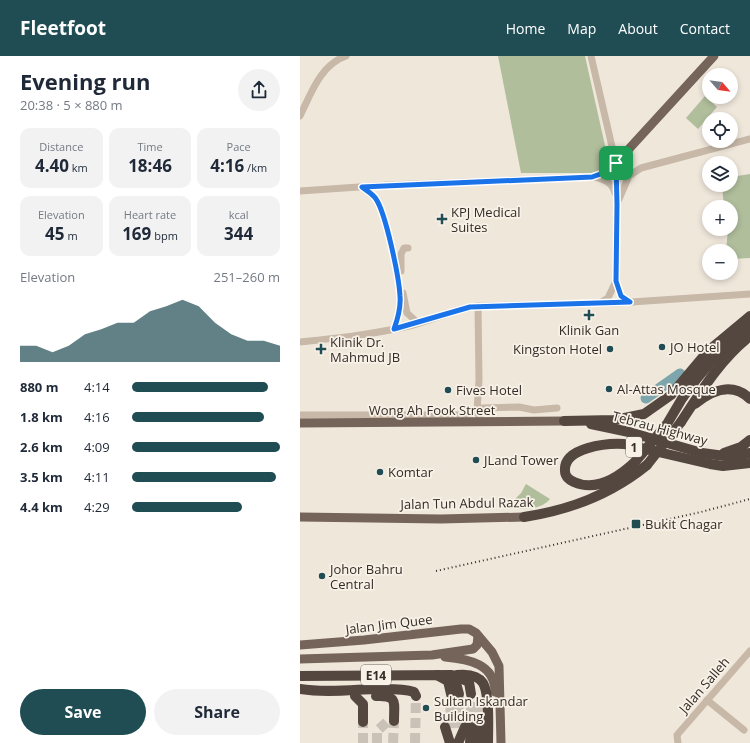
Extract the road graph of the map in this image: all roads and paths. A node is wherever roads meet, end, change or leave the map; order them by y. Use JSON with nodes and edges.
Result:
{"nodes":[{"id":1,"x":346,"y":56,"type":"edge"},
{"id":2,"x":591,"y":56,"type":"edge"},
{"id":3,"x":714,"y":56,"type":"edge"},
{"id":4,"x":300,"y":116,"type":"edge"},
{"id":5,"x":750,"y":139,"type":"edge"},
{"id":6,"x":616,"y":163,"type":"junction"},
{"id":7,"x":592,"y":177,"type":"junction"},
{"id":8,"x":362,"y":187,"type":"junction"},
{"id":9,"x":300,"y":191,"type":"edge"},
{"id":10,"x":617,"y":205,"type":"junction"},
{"id":11,"x":408,"y":248,"type":"dead end"},
{"id":12,"x":616,"y":281,"type":"junction"},
{"id":13,"x":750,"y":294,"type":"edge"},
{"id":14,"x":630,"y":302,"type":"junction"},
{"id":15,"x":598,"y":304,"type":"junction"},
{"id":16,"x":478,"y":306,"type":"junction"},
{"id":17,"x":750,"y":316,"type":"edge"},
{"id":18,"x":418,"y":323,"type":"junction"},
{"id":19,"x":750,"y":325,"type":"edge"},
{"id":20,"x":394,"y":329,"type":"junction"},
{"id":21,"x":750,"y":336,"type":"edge"},
{"id":22,"x":300,"y":342,"type":"edge"},
{"id":23,"x":750,"y":399,"type":"edge"},
{"id":24,"x":691,"y":407,"type":"junction"},
{"id":25,"x":557,"y":408,"type":"dead end"},
{"id":26,"x":477,"y":411,"type":"junction"},
{"id":27,"x":300,"y":414,"type":"edge"},
{"id":28,"x":644,"y":414,"type":"junction"},
{"id":29,"x":564,"y":421,"type":"junction"},
{"id":30,"x":481,"y":422,"type":"junction"},
{"id":31,"x":300,"y":423,"type":"edge"},
{"id":32,"x":629,"y":432,"type":"junction"},
{"id":33,"x":750,"y":440,"type":"edge"},
{"id":34,"x":642,"y":448,"type":"junction"},
{"id":35,"x":750,"y":453,"type":"edge"},
{"id":36,"x":717,"y":456,"type":"junction"},
{"id":37,"x":750,"y":463,"type":"edge"},
{"id":38,"x":300,"y":517,"type":"edge"},
{"id":39,"x":524,"y":517,"type":"joint"},
{"id":40,"x":478,"y":636,"type":"junction"},
{"id":41,"x":300,"y":645,"type":"edge"},
{"id":42,"x":750,"y":651,"type":"edge"},
{"id":43,"x":432,"y":656,"type":"junction"},
{"id":44,"x":300,"y":659,"type":"edge"},
{"id":45,"x":499,"y":666,"type":"junction"},
{"id":46,"x":486,"y":669,"type":"junction"},
{"id":47,"x":441,"y":674,"type":"junction"},
{"id":48,"x":465,"y":674,"type":"junction"},
{"id":49,"x":300,"y":676,"type":"edge"},
{"id":50,"x":300,"y":689,"type":"edge"},
{"id":51,"x":462,"y":694,"type":"junction"},
{"id":52,"x":300,"y":695,"type":"edge"},
{"id":53,"x":354,"y":696,"type":"junction"},
{"id":54,"x":416,"y":696,"type":"dead end"},
{"id":55,"x":707,"y":700,"type":"junction"},
{"id":56,"x":391,"y":721,"type":"tunnel mouth"},
{"id":57,"x":361,"y":722,"type":"tunnel mouth"},
{"id":58,"x":461,"y":728,"type":"junction"},
{"id":59,"x":744,"y":730,"type":"dead end"},
{"id":60,"x":454,"y":742,"type":"edge"},
{"id":61,"x":473,"y":742,"type":"edge"},
{"id":62,"x":488,"y":743,"type":"edge"},
{"id":63,"x":496,"y":743,"type":"edge"},
{"id":64,"x":501,"y":743,"type":"edge"},
{"id":65,"x":678,"y":743,"type":"edge"}],
"edges":[{"from":1,"to":4,"type":"street"},
{"from":2,"to":6,"type":"street"},
{"from":3,"to":6,"type":"main road"},
{"from":5,"to":10,"type":"street"},
{"from":6,"to":7,"type":"street"},
{"from":6,"to":10,"type":"street"},
{"from":7,"to":8,"type":"street"},
{"from":7,"to":10,"type":"street"},
{"from":8,"to":9,"type":"street"},
{"from":8,"to":20,"type":"street"},
{"from":10,"to":12,"type":"street"},
{"from":11,"to":18,"type":"street"},
{"from":12,"to":14,"type":"street"},
{"from":12,"to":15,"type":"street"},
{"from":13,"to":14,"type":"street"},
{"from":14,"to":15,"type":"street"},
{"from":15,"to":16,"type":"street"},
{"from":16,"to":18,"type":"street"},
{"from":16,"to":26,"type":"street"},
{"from":17,"to":28,"type":"highway"},
{"from":18,"to":20,"type":"street"},
{"from":19,"to":34,"type":"highway","name":"Tebrau Highway","number":"1","bridge":true},
{"from":20,"to":22,"type":"street"},
{"from":21,"to":24,"type":"highway","name":"Jalan Tun Abdul Razak","number":"1"},
{"from":23,"to":24,"type":"highway"},
{"from":24,"to":39,"type":"highway","name":"Jalan Tun Abdul Razak","number":"1","bridge":true},
{"from":25,"to":26,"type":"street"},
{"from":26,"to":27,"type":"street"},
{"from":26,"to":30,"type":"street"},
{"from":28,"to":29,"type":"highway"},
{"from":28,"to":32,"type":"highway"},
{"from":29,"to":30,"type":"main road","name":"Wong Ah Fook Street"},
{"from":29,"to":32,"type":"highway","name":"Tebrau Highway"},
{"from":30,"to":31,"type":"main road","name":"Wong Ah Fook Street"},
{"from":32,"to":34,"type":"highway"},
{"from":32,"to":36,"type":"highway","name":"Tebrau Highway"},
{"from":33,"to":36,"type":"highway"},
{"from":34,"to":37,"type":"highway","name":"Tebrau Highway","number":"1"},
{"from":35,"to":36,"type":"highway","name":"Tebrau Highway"},
{"from":38,"to":39,"type":"main road","name":"Jalan Tun Abdul Razak","number":"1"},
{"from":40,"to":41,"type":"main road","name":"Jalan Jim Quee"},
{"from":40,"to":43,"type":"main road"},
{"from":40,"to":45,"type":"main road"},
{"from":42,"to":55,"type":"street","name":"Jalan Salleh"},
{"from":43,"to":44,"type":"main road"},
{"from":43,"to":46,"type":"main road"},
{"from":45,"to":46,"type":"main road"},
{"from":45,"to":64,"type":"main road"},
{"from":46,"to":63,"type":"main road"},
{"from":47,"to":48,"type":"highway","number":"E14"},
{"from":47,"to":49,"type":"highway","number":"E14"},
{"from":47,"to":51,"type":"highway","number":"E14"},
{"from":47,"to":51,"type":"highway","number":"E14"},
{"from":48,"to":51,"type":"highway"},
{"from":48,"to":62,"type":"highway"},
{"from":50,"to":54,"type":"highway","number":"E14"},
{"from":52,"to":53,"type":"highway","number":"E14"},
{"from":53,"to":56,"type":"highway"},
{"from":53,"to":57,"type":"highway"},
{"from":55,"to":59,"type":"street"},
{"from":55,"to":65,"type":"street","name":"Jalan Salleh"},
{"from":58,"to":60,"type":"highway"},
{"from":58,"to":61,"type":"highway"},
{"from":58,"to":61,"type":"highway"}]}
